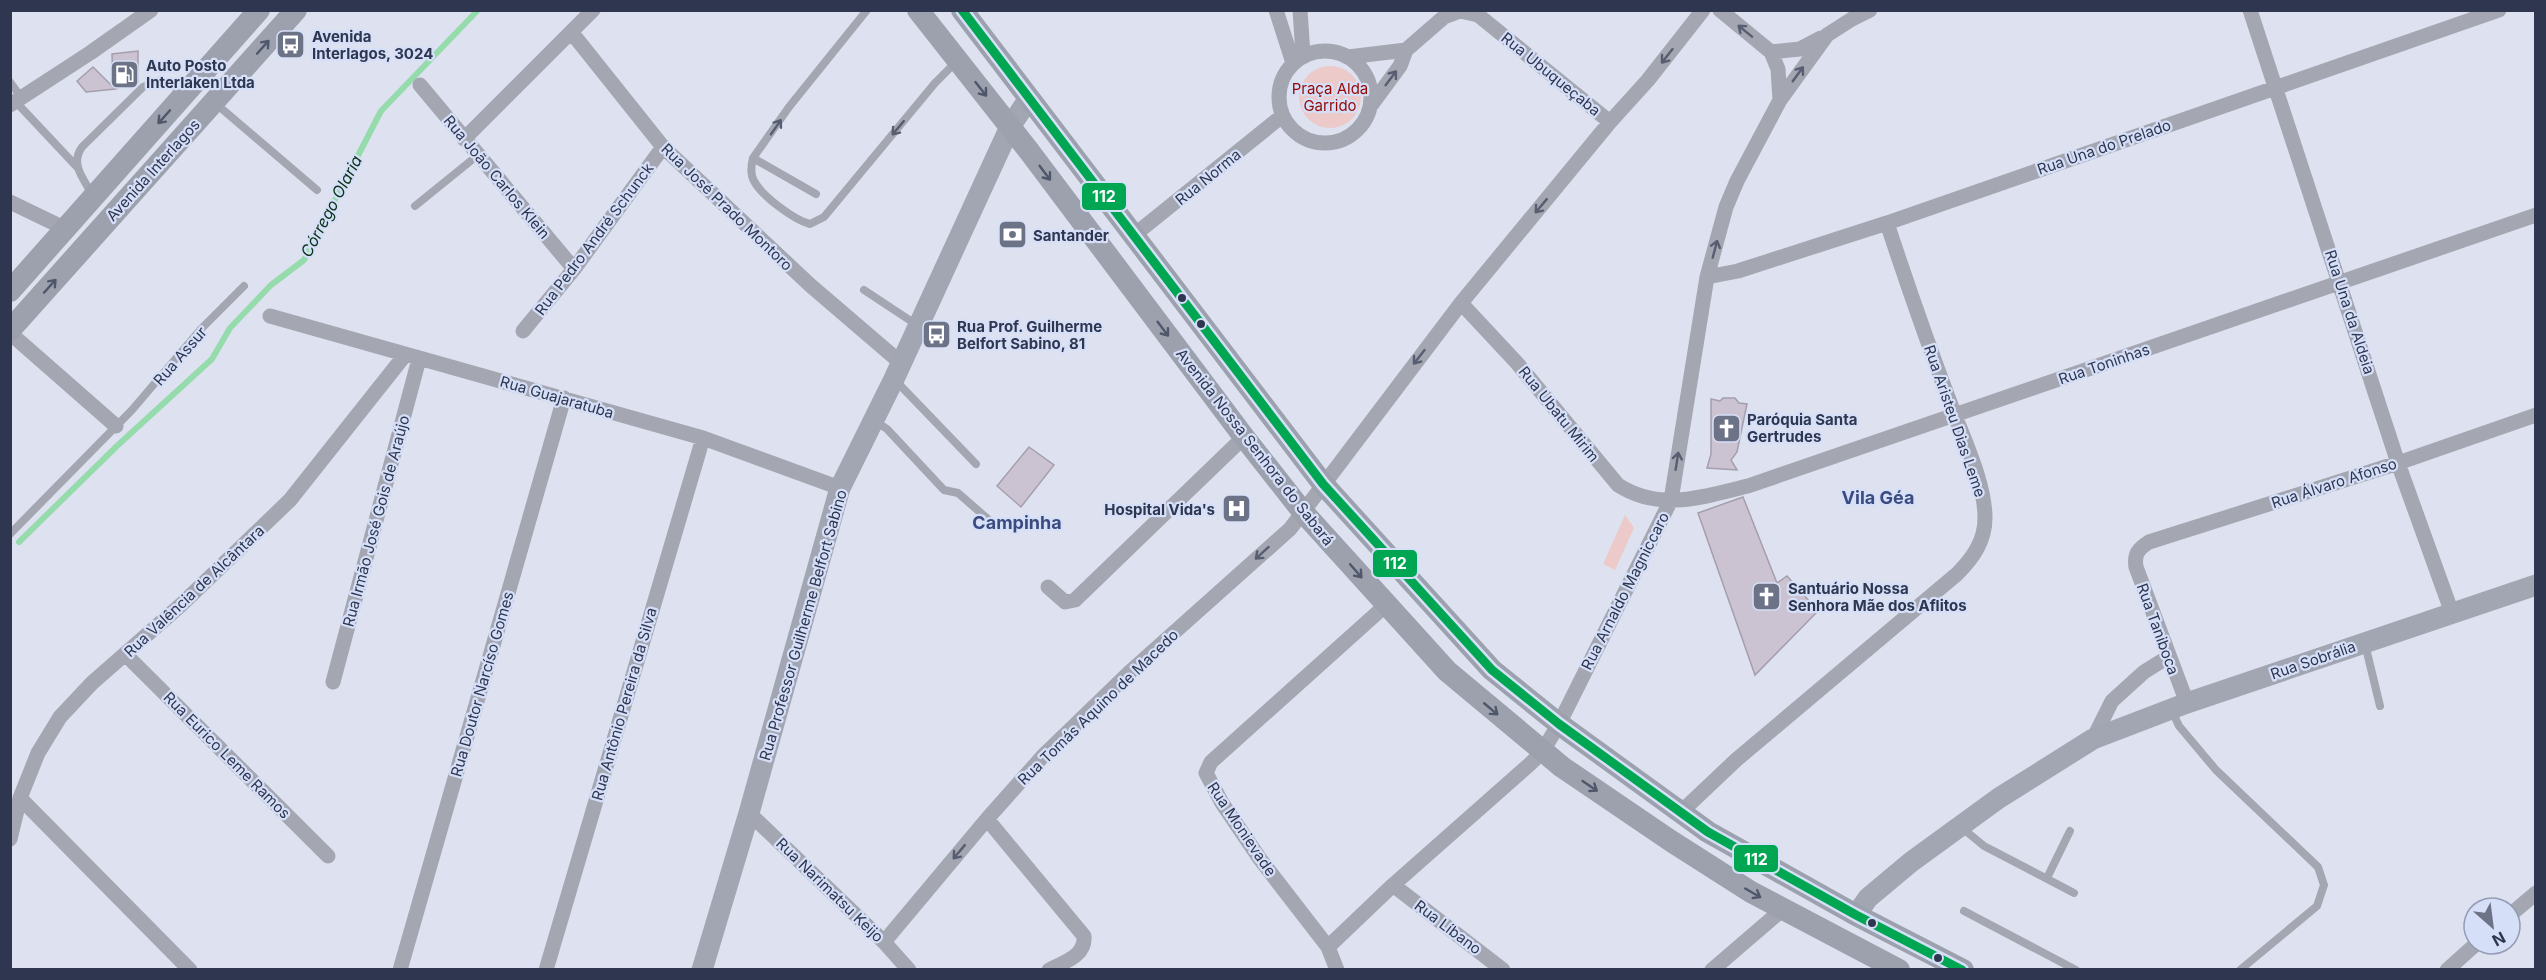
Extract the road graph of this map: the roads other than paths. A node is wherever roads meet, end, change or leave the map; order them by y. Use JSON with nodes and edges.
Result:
{"nodes":[{"id":1,"x":151,"y":10,"type":"edge"},
{"id":2,"x":259,"y":10,"type":"edge"},
{"id":3,"x":296,"y":10,"type":"edge"},
{"id":4,"x":593,"y":10,"type":"edge"},
{"id":5,"x":867,"y":10,"type":"edge"},
{"id":6,"x":918,"y":10,"type":"edge"},
{"id":7,"x":962,"y":10,"type":"edge"},
{"id":8,"x":1276,"y":10,"type":"edge"},
{"id":9,"x":1300,"y":10,"type":"edge"},
{"id":10,"x":1703,"y":10,"type":"edge"},
{"id":11,"x":1720,"y":10,"type":"edge"},
{"id":12,"x":1870,"y":10,"type":"edge"},
{"id":13,"x":2250,"y":10,"type":"edge"},
{"id":14,"x":2499,"y":10,"type":"edge"},
{"id":15,"x":1460,"y":11,"type":"edge"},
{"id":16,"x":572,"y":33,"type":"junction"},
{"id":17,"x":1827,"y":35,"type":"junction"},
{"id":18,"x":1406,"y":50,"type":"junction"},
{"id":19,"x":1771,"y":52,"type":"junction"},
{"id":20,"x":1348,"y":57,"type":"junction"},
{"id":21,"x":958,"y":59,"type":"junction"},
{"id":22,"x":1298,"y":59,"type":"junction"},
{"id":23,"x":10,"y":82,"type":"edge"},
{"id":24,"x":420,"y":85,"type":"dead end"},
{"id":25,"x":2275,"y":87,"type":"junction"},
{"id":26,"x":186,"y":92,"type":"junction"},
{"id":27,"x":1029,"y":98,"type":"junction"},
{"id":28,"x":1780,"y":100,"type":"junction"},
{"id":29,"x":16,"y":101,"type":"edge"},
{"id":30,"x":214,"y":102,"type":"junction"},
{"id":31,"x":1372,"y":104,"type":"junction"},
{"id":32,"x":1282,"y":116,"type":"junction"},
{"id":33,"x":1610,"y":122,"type":"junction"},
{"id":34,"x":1010,"y":127,"type":"junction"},
{"id":35,"x":464,"y":139,"type":"junction"},
{"id":36,"x":663,"y":147,"type":"junction"},
{"id":37,"x":478,"y":155,"type":"junction"},
{"id":38,"x":753,"y":158,"type":"junction"},
{"id":39,"x":77,"y":167,"type":"junction"},
{"id":40,"x":317,"y":190,"type":"dead end"},
{"id":41,"x":816,"y":194,"type":"dead end"},
{"id":42,"x":93,"y":196,"type":"junction"},
{"id":43,"x":10,"y":202,"type":"edge"},
{"id":44,"x":416,"y":206,"type":"dead end"},
{"id":45,"x":2535,"y":216,"type":"edge"},
{"id":46,"x":1887,"y":223,"type":"junction"},
{"id":47,"x":64,"y":228,"type":"junction"},
{"id":48,"x":1133,"y":237,"type":"junction"},
{"id":49,"x":574,"y":269,"type":"junction"},
{"id":50,"x":1707,"y":277,"type":"junction"},
{"id":51,"x":2341,"y":282,"type":"junction"},
{"id":52,"x":244,"y":286,"type":"dead end"},
{"id":53,"x":864,"y":290,"type":"dead end"},
{"id":54,"x":10,"y":291,"type":"edge"},
{"id":55,"x":1461,"y":303,"type":"junction"},
{"id":56,"x":270,"y":316,"type":"dead end"},
{"id":57,"x":918,"y":326,"type":"junction"},
{"id":58,"x":523,"y":330,"type":"dead end"},
{"id":59,"x":10,"y":332,"type":"edge"},
{"id":60,"x":412,"y":357,"type":"junction"},
{"id":61,"x":897,"y":371,"type":"junction"},
{"id":62,"x":564,"y":398,"type":"junction"},
{"id":63,"x":2535,"y":415,"type":"edge"},
{"id":64,"x":1955,"y":416,"type":"junction"},
{"id":65,"x":874,"y":420,"type":"junction"},
{"id":66,"x":116,"y":426,"type":"junction"},
{"id":67,"x":1244,"y":437,"type":"junction"},
{"id":68,"x":703,"y":438,"type":"junction"},
{"id":69,"x":2398,"y":463,"type":"junction"},
{"id":70,"x":976,"y":464,"type":"dead end"},
{"id":71,"x":1323,"y":484,"type":"junction"},
{"id":72,"x":840,"y":488,"type":"junction"},
{"id":73,"x":1671,"y":500,"type":"junction"},
{"id":74,"x":1303,"y":512,"type":"junction"},
{"id":75,"x":997,"y":527,"type":"dead end"},
{"id":76,"x":10,"y":534,"type":"edge"},
{"id":77,"x":2136,"y":553,"type":"joint"},
{"id":78,"x":2535,"y":585,"type":"edge"},
{"id":79,"x":1048,"y":587,"type":"dead end"},
{"id":80,"x":1386,"y":605,"type":"junction"},
{"id":81,"x":2452,"y":613,"type":"junction"},
{"id":82,"x":2364,"y":643,"type":"junction"},
{"id":83,"x":126,"y":656,"type":"junction"},
{"id":84,"x":2168,"y":657,"type":"junction"},
{"id":85,"x":333,"y":682,"type":"dead end"},
{"id":86,"x":2179,"y":706,"type":"junction"},
{"id":87,"x":2380,"y":706,"type":"dead end"},
{"id":88,"x":1559,"y":724,"type":"junction"},
{"id":89,"x":2093,"y":739,"type":"junction"},
{"id":90,"x":1542,"y":752,"type":"junction"},
{"id":91,"x":20,"y":798,"type":"junction"},
{"id":92,"x":749,"y":813,"type":"junction"},
{"id":93,"x":1680,"y":813,"type":"junction"},
{"id":94,"x":987,"y":819,"type":"junction"},
{"id":95,"x":1960,"y":826,"type":"junction"},
{"id":96,"x":2070,"y":831,"type":"dead end"},
{"id":97,"x":10,"y":839,"type":"edge"},
{"id":98,"x":328,"y":856,"type":"dead end"},
{"id":99,"x":2047,"y":878,"type":"junction"},
{"id":100,"x":1393,"y":885,"type":"junction"},
{"id":101,"x":2074,"y":892,"type":"dead end"},
{"id":102,"x":2535,"y":893,"type":"edge"},
{"id":103,"x":2522,"y":904,"type":"edge"},
{"id":104,"x":1783,"y":909,"type":"junction"},
{"id":105,"x":1964,"y":911,"type":"dead end"},
{"id":106,"x":1856,"y":915,"type":"junction"},
{"id":107,"x":884,"y":942,"type":"junction"},
{"id":108,"x":1328,"y":947,"type":"junction"},
{"id":109,"x":2462,"y":956,"type":"edge"},
{"id":110,"x":190,"y":969,"type":"edge"},
{"id":111,"x":400,"y":969,"type":"edge"},
{"id":112,"x":546,"y":969,"type":"edge"},
{"id":113,"x":702,"y":969,"type":"edge"},
{"id":114,"x":909,"y":969,"type":"edge"},
{"id":115,"x":1049,"y":969,"type":"edge"},
{"id":116,"x":1337,"y":969,"type":"edge"},
{"id":117,"x":1503,"y":969,"type":"edge"},
{"id":118,"x":1712,"y":969,"type":"edge"},
{"id":119,"x":1899,"y":969,"type":"edge"},
{"id":120,"x":1963,"y":969,"type":"edge"},
{"id":121,"x":2076,"y":969,"type":"edge"},
{"id":122,"x":2240,"y":969,"type":"edge"},
{"id":123,"x":2447,"y":969,"type":"edge"}],
"edges":[{"from":1,"to":29,"type":"street"},
{"from":2,"to":26,"type":"main road","name":"Avenida Interlagos"},
{"from":30,"to":3,"type":"main road","name":"Avenida Interlagos","one_way":true},
{"from":4,"to":16,"type":"street"},
{"from":38,"to":5,"type":"lane","one_way":true},
{"from":6,"to":21,"type":"main road","name":"Avenida Nossa Senhora do Sabará"},
{"from":7,"to":27,"type":"main road","name":"Avenida Nossa Senhora do Sabará"},
{"from":8,"to":22,"type":"street"},
{"from":9,"to":22,"type":"street"},
{"from":10,"to":33,"type":"street","name":"Rua Tomás Aquino de Macedo","one_way":true},
{"from":19,"to":11,"type":"street","one_way":true},
{"from":12,"to":17,"type":"street","name":"Rua Arnaldo Magniccaro"},
{"from":13,"to":25,"type":"street","name":"Rua Una da Aldeia"},
{"from":14,"to":25,"type":"street","name":"Rua Una do Prelado"},
{"from":15,"to":18,"type":"street"},
{"from":15,"to":33,"type":"street","name":"Rua Ubuqueçaba"},
{"from":16,"to":35,"type":"street"},
{"from":16,"to":36,"type":"street","name":"Rua José Prado Montoro"},
{"from":17,"to":19,"type":"street"},
{"from":28,"to":17,"type":"street","name":"Rua Arnaldo Magniccaro","one_way":true},
{"from":18,"to":20,"type":"street"},
{"from":31,"to":18,"type":"street","one_way":true},
{"from":19,"to":28,"type":"street"},
{"from":20,"to":22,"type":"street"},
{"from":20,"to":31,"type":"street"},
{"from":21,"to":34,"type":"main road","name":"Avenida Nossa Senhora do Sabará","one_way":true},
{"from":21,"to":38,"type":"lane","one_way":true},
{"from":22,"to":32,"type":"street"},
{"from":23,"to":29,"type":"lane"},
{"from":24,"to":35,"type":"street","name":"Rua João Carlos Klein"},
{"from":25,"to":46,"type":"street","name":"Rua Una do Prelado"},
{"from":25,"to":51,"type":"street","name":"Rua Una da Aldeia"},
{"from":26,"to":39,"type":"lane"},
{"from":26,"to":42,"type":"main road","name":"Avenida Interlagos","one_way":true},
{"from":27,"to":34,"type":"street","name":"Rua Professor Guilherme Belfort Sabino"},
{"from":27,"to":48,"type":"main road","name":"Avenida Nossa Senhora do Sabará"},
{"from":50,"to":28,"type":"street","name":"Rua Arnaldo Magniccaro","one_way":true},
{"from":29,"to":39,"type":"lane"},
{"from":30,"to":40,"type":"lane"},
{"from":59,"to":30,"type":"main road","name":"Avenida Interlagos","one_way":true},
{"from":31,"to":32,"type":"street"},
{"from":32,"to":48,"type":"street","name":"Rua Norma"},
{"from":33,"to":55,"type":"street","name":"Rua Tomás Aquino de Macedo","one_way":true},
{"from":34,"to":57,"type":"street","name":"Rua Professor Guilherme Belfort Sabino"},
{"from":34,"to":67,"type":"main road","name":"Avenida Nossa Senhora do Sabará","one_way":true},
{"from":35,"to":37,"type":"street","name":"Rua João Carlos Klein"},
{"from":36,"to":49,"type":"street","name":"Rua Pedro André Schunck"},
{"from":36,"to":61,"type":"street","name":"Rua José Prado Montoro"},
{"from":37,"to":44,"type":"lane"},
{"from":37,"to":49,"type":"street","name":"Rua João Carlos Klein"},
{"from":38,"to":41,"type":"lane"},
{"from":39,"to":42,"type":"lane"},
{"from":42,"to":47,"type":"main road","name":"Avenida Interlagos"},
{"from":43,"to":47,"type":"street"},
{"from":45,"to":51,"type":"street","name":"Rua Toninhas"},
{"from":46,"to":50,"type":"street","name":"Rua Una do Prelado"},
{"from":46,"to":64,"type":"street","name":"Rua Aristeu Dias Leme"},
{"from":47,"to":54,"type":"main road","name":"Avenida Interlagos"},
{"from":48,"to":71,"type":"main road","name":"Avenida Nossa Senhora do Sabará"},
{"from":49,"to":58,"type":"street","name":"Rua Pedro André Schunck"},
{"from":73,"to":50,"type":"street","name":"Rua Arnaldo Magniccaro","one_way":true},
{"from":51,"to":64,"type":"street","name":"Rua Toninhas"},
{"from":51,"to":69,"type":"street","name":"Rua Una da Aldeia"},
{"from":52,"to":66,"type":"lane","name":"Rua Assur"},
{"from":53,"to":57,"type":"lane"},
{"from":55,"to":71,"type":"street","name":"Rua Tomás Aquino de Macedo","one_way":true},
{"from":55,"to":73,"type":"street","name":"Rua Ubatu Mirim"},
{"from":56,"to":60,"type":"street","name":"Rua Guajaratuba"},
{"from":57,"to":61,"type":"street","name":"Rua Professor Guilherme Belfort Sabino"},
{"from":59,"to":66,"type":"street"},
{"from":60,"to":62,"type":"street","name":"Rua Guajaratuba"},
{"from":60,"to":83,"type":"street","name":"Rua Valência de Alcântara"},
{"from":60,"to":85,"type":"street","name":"Rua Irmão José Gois de Araújo"},
{"from":61,"to":65,"type":"street","name":"Rua Professor Guilherme Belfort Sabino"},
{"from":61,"to":70,"type":"lane"},
{"from":62,"to":68,"type":"street","name":"Rua Guajaratuba"},
{"from":62,"to":111,"type":"street","name":"Rua Doutor Narcíso Gomes"},
{"from":63,"to":69,"type":"street","name":"Rua Álvaro Afonso"},
{"from":64,"to":73,"type":"street","name":"Rua Toninhas"},
{"from":64,"to":93,"type":"street","name":"Rua Aristeu Dias Leme"},
{"from":65,"to":72,"type":"street","name":"Rua Professor Guilherme Belfort Sabino"},
{"from":65,"to":75,"type":"lane"},
{"from":66,"to":76,"type":"lane","name":"Rua Assur"},
{"from":67,"to":74,"type":"main road","name":"Avenida Nossa Senhora do Sabará"},
{"from":67,"to":79,"type":"street"},
{"from":68,"to":72,"type":"street","name":"Rua Guajaratuba"},
{"from":68,"to":112,"type":"street","name":"Rua Antônio Pereira da Silva"},
{"from":69,"to":77,"type":"street","name":"Rua Álvaro Afonso"},
{"from":69,"to":81,"type":"street","name":"Rua Una da Aldeia"},
{"from":71,"to":74,"type":"street","name":"Rua Tomás Aquino de Macedo"},
{"from":71,"to":88,"type":"main road","name":"Avenida Nossa Senhora do Sabará"},
{"from":72,"to":92,"type":"street","name":"Rua Professor Guilherme Belfort Sabino"},
{"from":73,"to":88,"type":"street","name":"Rua Arnaldo Magniccaro"},
{"from":74,"to":80,"type":"main road","name":"Avenida Nossa Senhora do Sabará","one_way":true},
{"from":74,"to":94,"type":"street","name":"Rua Tomás Aquino de Macedo","one_way":true},
{"from":77,"to":84,"type":"street","name":"Rua Taniboca"},
{"from":78,"to":81,"type":"street","name":"Rua Sobrália"},
{"from":80,"to":90,"type":"main road","name":"Avenida Nossa Senhora do Sabará","one_way":true},
{"from":80,"to":108,"type":"street","name":"Rua Monievade"},
{"from":81,"to":82,"type":"street","name":"Rua Sobrália"},
{"from":82,"to":86,"type":"street","name":"Rua Sobrália"},
{"from":82,"to":87,"type":"lane"},
{"from":83,"to":91,"type":"street","name":"Rua Valência de Alcântara"},
{"from":83,"to":98,"type":"street","name":"Rua Eurico Leme Ramos"},
{"from":84,"to":86,"type":"street","name":"Rua Taniboca"},
{"from":84,"to":89,"type":"street"},
{"from":86,"to":89,"type":"street","name":"Rua Sobrália"},
{"from":86,"to":122,"type":"lane"},
{"from":88,"to":90,"type":"street","name":"Rua Arnaldo Magniccaro"},
{"from":88,"to":93,"type":"main road","name":"Avenida Nossa Senhora do Sabará"},
{"from":89,"to":95,"type":"street","name":"Rua Sobrália"},
{"from":90,"to":100,"type":"street","name":"Rua Arnaldo Magniccaro"},
{"from":90,"to":104,"type":"main road","name":"Avenida Nossa Senhora do Sabará","one_way":true},
{"from":91,"to":97,"type":"street","name":"Rua Valência de Alcântara"},
{"from":91,"to":110,"type":"street"},
{"from":92,"to":107,"type":"street","name":"Rua Narimatsu Keijo"},
{"from":92,"to":113,"type":"street","name":"Rua Professor Guilherme Belfort Sabino"},
{"from":93,"to":106,"type":"main road","name":"Avenida Nossa Senhora do Sabará"},
{"from":94,"to":107,"type":"street","name":"Rua Tomás Aquino de Macedo","one_way":true},
{"from":94,"to":115,"type":"street"},
{"from":95,"to":99,"type":"lane"},
{"from":95,"to":106,"type":"street","name":"Rua Sobrália"},
{"from":96,"to":99,"type":"lane"},
{"from":99,"to":101,"type":"lane"},
{"from":100,"to":108,"type":"street","name":"Rua Arnaldo Magniccaro"},
{"from":100,"to":117,"type":"street","name":"Rua Líbano"},
{"from":102,"to":103,"type":"street"},
{"from":104,"to":118,"type":"street"},
{"from":104,"to":119,"type":"main road","name":"Avenida Nossa Senhora do Sabará"},
{"from":105,"to":121,"type":"lane"},
{"from":106,"to":120,"type":"main road","name":"Avenida Nossa Senhora do Sabará"},
{"from":107,"to":114,"type":"street","name":"Rua Narimatsu Keijo"},
{"from":108,"to":116,"type":"street","name":"Rua Monievade"},
{"from":109,"to":123,"type":"street"}]}
